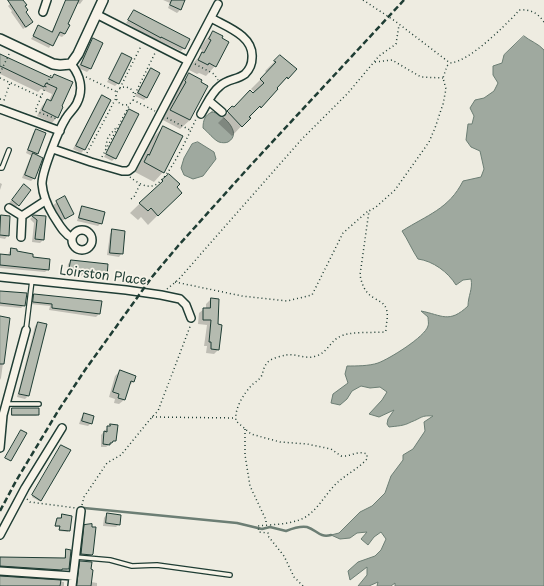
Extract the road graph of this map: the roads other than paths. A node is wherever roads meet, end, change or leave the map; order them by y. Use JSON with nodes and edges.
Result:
{"nodes":[{"id":1,"x":47,"y":0,"type":"edge"},
{"id":2,"x":103,"y":0,"type":"edge"},
{"id":3,"x":218,"y":4,"type":"dead end"},
{"id":4,"x":43,"y":12,"type":"dead end"},
{"id":5,"x":96,"y":14,"type":"junction"},
{"id":6,"x":211,"y":18,"type":"junction"},
{"id":7,"x":0,"y":39,"type":"edge"},
{"id":8,"x":188,"y":61,"type":"junction"},
{"id":9,"x":71,"y":64,"type":"junction"},
{"id":10,"x":209,"y":101,"type":"junction"},
{"id":11,"x":0,"y":109,"type":"edge"},
{"id":12,"x":222,"y":112,"type":"dead end"},
{"id":13,"x":201,"y":114,"type":"road end"},
{"id":14,"x":60,"y":131,"type":"junction"},
{"id":15,"x":53,"y":149,"type":"junction"},
{"id":16,"x":8,"y":150,"type":"dead end"},
{"id":17,"x":0,"y":168,"type":"edge"},
{"id":18,"x":45,"y":201,"type":"junction"},
{"id":19,"x":10,"y":208,"type":"dead end"},
{"id":20,"x":22,"y":216,"type":"junction"},
{"id":21,"x":21,"y":237,"type":"dead end"},
{"id":22,"x":72,"y":238,"type":"dead end"},
{"id":23,"x":0,"y":277,"type":"edge"},
{"id":24,"x":32,"y":280,"type":"junction"},
{"id":25,"x":191,"y":318,"type":"road end"},
{"id":26,"x":26,"y":330,"type":"joint"},
{"id":27,"x":6,"y":404,"type":"junction"},
{"id":28,"x":39,"y":404,"type":"dead end"},
{"id":29,"x":62,"y":428,"type":"dead end"},
{"id":30,"x":0,"y":448,"type":"edge"},
{"id":31,"x":81,"y":511,"type":"road end"},
{"id":32,"x":0,"y":536,"type":"edge"},
{"id":33,"x":76,"y":557,"type":"junction"},
{"id":34,"x":0,"y":571,"type":"edge"},
{"id":35,"x":230,"y":574,"type":"dead end"},
{"id":36,"x":73,"y":576,"type":"junction"},
{"id":37,"x":72,"y":586,"type":"edge"}],
"edges":[{"from":1,"to":4,"type":"street"},
{"from":2,"to":5,"type":"street"},
{"from":3,"to":6,"type":"street"},
{"from":5,"to":8,"type":"street"},
{"from":5,"to":9,"type":"street"},
{"from":6,"to":8,"type":"street"},
{"from":6,"to":10,"type":"street"},
{"from":7,"to":9,"type":"street"},
{"from":8,"to":15,"type":"street"},
{"from":9,"to":14,"type":"street"},
{"from":10,"to":12,"type":"street"},
{"from":10,"to":13,"type":"street"},
{"from":11,"to":14,"type":"street"},
{"from":14,"to":15,"type":"street"},
{"from":15,"to":18,"type":"street"},
{"from":16,"to":17,"type":"lane"},
{"from":18,"to":20,"type":"street"},
{"from":18,"to":22,"type":"street"},
{"from":19,"to":20,"type":"street"},
{"from":20,"to":21,"type":"street"},
{"from":23,"to":24,"type":"street","name":"Loirston Place"},
{"from":24,"to":25,"type":"street","name":"Loirston Place"},
{"from":24,"to":26,"type":"lane"},
{"from":26,"to":27,"type":"street"},
{"from":27,"to":28,"type":"lane"},
{"from":27,"to":30,"type":"street"},
{"from":29,"to":32,"type":"street"},
{"from":31,"to":33,"type":"street"},
{"from":33,"to":35,"type":"lane"},
{"from":33,"to":36,"type":"street"},
{"from":34,"to":36,"type":"street"},
{"from":36,"to":37,"type":"street"}]}
